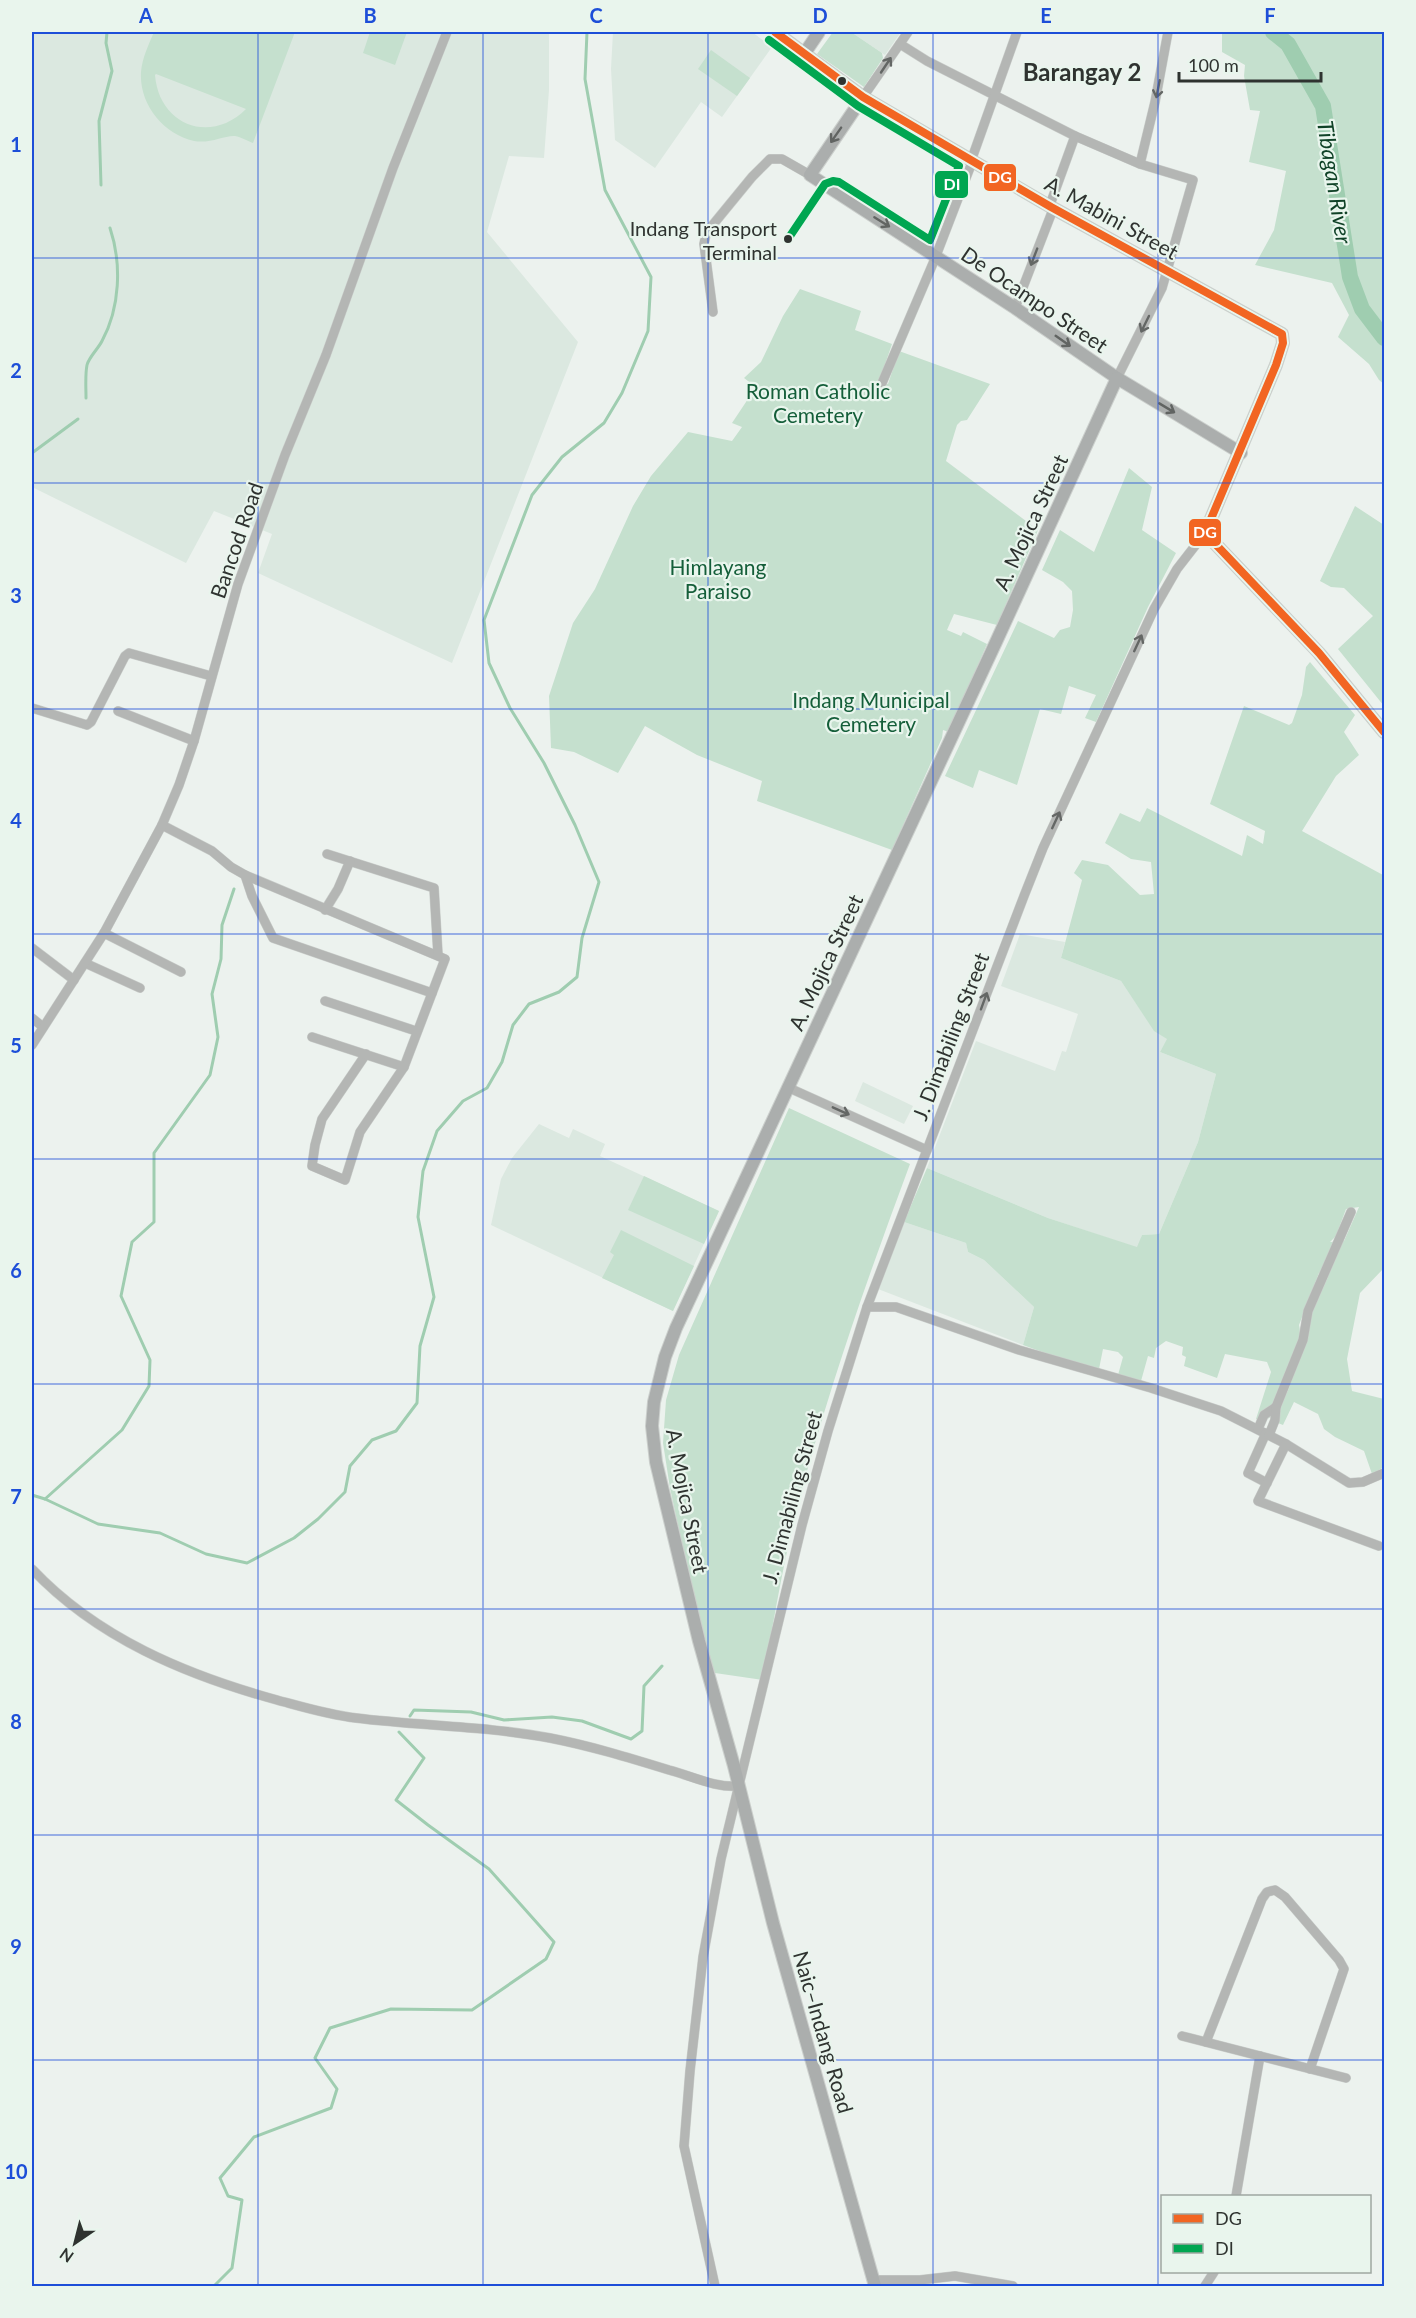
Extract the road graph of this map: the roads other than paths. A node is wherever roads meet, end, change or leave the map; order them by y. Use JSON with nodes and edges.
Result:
{"nodes":[{"id":1,"x":447,"y":32,"type":"edge"},
{"id":2,"x":775,"y":32,"type":"edge"},
{"id":3,"x":819,"y":32,"type":"edge"},
{"id":4,"x":908,"y":32,"type":"edge"},
{"id":5,"x":1017,"y":32,"type":"edge"},
{"id":6,"x":1167,"y":32,"type":"edge"},
{"id":7,"x":900,"y":44,"type":"junction"},
{"id":8,"x":804,"y":54,"type":"junction"},
{"id":9,"x":994,"y":94,"type":"junction"},
{"id":10,"x":863,"y":97,"type":"junction"},
{"id":11,"x":1075,"y":136,"type":"junction"},
{"id":12,"x":970,"y":161,"type":"junction"},
{"id":13,"x":1140,"y":164,"type":"junction"},
{"id":14,"x":810,"y":175,"type":"junction"},
{"id":15,"x":1051,"y":207,"type":"junction"},
{"id":16,"x":935,"y":256,"type":"junction"},
{"id":17,"x":1168,"y":270,"type":"junction"},
{"id":18,"x":1014,"y":308,"type":"junction"},
{"id":19,"x":713,"y":312,"type":"dead end"},
{"id":20,"x":1282,"y":334,"type":"joint"},
{"id":21,"x":1117,"y":378,"type":"junction"},
{"id":22,"x":882,"y":383,"type":"dead end"},
{"id":23,"x":1240,"y":453,"type":"junction"},
{"id":24,"x":1205,"y":533,"type":"junction"},
{"id":25,"x":211,"y":676,"type":"junction"},
{"id":26,"x":32,"y":708,"type":"edge"},
{"id":27,"x":118,"y":711,"type":"dead end"},
{"id":28,"x":1384,"y":732,"type":"edge"},
{"id":29,"x":194,"y":741,"type":"junction"},
{"id":30,"x":162,"y":825,"type":"junction"},
{"id":31,"x":327,"y":854,"type":"dead end"},
{"id":32,"x":350,"y":861,"type":"junction"},
{"id":33,"x":245,"y":875,"type":"junction"},
{"id":34,"x":325,"y":910,"type":"junction"},
{"id":35,"x":104,"y":933,"type":"junction"},
{"id":36,"x":32,"y":948,"type":"edge"},
{"id":37,"x":438,"y":956,"type":"junction"},
{"id":38,"x":85,"y":963,"type":"junction"},
{"id":39,"x":181,"y":972,"type":"dead end"},
{"id":40,"x":74,"y":980,"type":"junction"},
{"id":41,"x":141,"y":988,"type":"dead end"},
{"id":42,"x":432,"y":993,"type":"junction"},
{"id":43,"x":325,"y":1001,"type":"dead end"},
{"id":44,"x":32,"y":1018,"type":"edge"},
{"id":45,"x":43,"y":1027,"type":"junction"},
{"id":46,"x":416,"y":1031,"type":"junction"},
{"id":47,"x":312,"y":1037,"type":"dead end"},
{"id":48,"x":32,"y":1045,"type":"edge"},
{"id":49,"x":366,"y":1054,"type":"junction"},
{"id":50,"x":404,"y":1067,"type":"junction"},
{"id":51,"x":787,"y":1087,"type":"junction"},
{"id":52,"x":927,"y":1150,"type":"junction"},
{"id":53,"x":1351,"y":1212,"type":"dead end"},
{"id":54,"x":867,"y":1307,"type":"junction"},
{"id":55,"x":1264,"y":1432,"type":"junction"},
{"id":56,"x":1286,"y":1444,"type":"junction"},
{"id":57,"x":1384,"y":1473,"type":"edge"},
{"id":58,"x":1267,"y":1483,"type":"junction"},
{"id":59,"x":1378,"y":1546,"type":"dead end"},
{"id":60,"x":32,"y":1569,"type":"edge"},
{"id":61,"x":739,"y":1786,"type":"junction"},
{"id":62,"x":1182,"y":2036,"type":"dead end"},
{"id":63,"x":1206,"y":2042,"type":"junction"},
{"id":64,"x":1260,"y":2056,"type":"junction"},
{"id":65,"x":1310,"y":2069,"type":"junction"},
{"id":66,"x":1346,"y":2078,"type":"dead end"},
{"id":67,"x":1236,"y":2195,"type":"edge"},
{"id":68,"x":1213,"y":2273,"type":"edge"},
{"id":69,"x":874,"y":2283,"type":"edge"},
{"id":70,"x":715,"y":2286,"type":"edge"},
{"id":71,"x":1013,"y":2286,"type":"edge"},
{"id":72,"x":1205,"y":2286,"type":"edge"}],
"edges":[{"from":1,"to":25,"type":"street","name":"Bancod Road"},
{"from":2,"to":8,"type":"main road","name":"A. Mabini Street"},
{"from":3,"to":8,"type":"main road"},
{"from":4,"to":7,"type":"street"},
{"from":5,"to":9,"type":"street"},
{"from":6,"to":13,"type":"street","one_way":true},
{"from":7,"to":9,"type":"street"},
{"from":10,"to":7,"type":"street","one_way":true},
{"from":8,"to":10,"type":"main road","name":"A. Mabini Street"},
{"from":9,"to":11,"type":"street"},
{"from":9,"to":12,"type":"street"},
{"from":10,"to":12,"type":"main road","name":"A. Mabini Street"},
{"from":10,"to":14,"type":"main road","one_way":true},
{"from":11,"to":13,"type":"street"},
{"from":11,"to":15,"type":"street"},
{"from":12,"to":15,"type":"main road","name":"A. Mabini Street"},
{"from":12,"to":16,"type":"street"},
{"from":13,"to":17,"type":"street","name":"A. Mojica Street"},
{"from":14,"to":16,"type":"main road","name":"De Ocampo Street","one_way":true},
{"from":14,"to":19,"type":"street"},
{"from":15,"to":17,"type":"main road","name":"A. Mabini Street"},
{"from":15,"to":18,"type":"street","one_way":true},
{"from":16,"to":18,"type":"main road","name":"De Ocampo Street"},
{"from":16,"to":22,"type":"street"},
{"from":17,"to":20,"type":"main road","name":"A. Mabini Street"},
{"from":17,"to":21,"type":"street","name":"A. Mojica Street","one_way":true},
{"from":18,"to":21,"type":"main road","name":"De Ocampo Street","one_way":true},
{"from":20,"to":23,"type":"main road","name":"J. Dimabiling Street"},
{"from":21,"to":23,"type":"main road","name":"De Ocampo Street","one_way":true},
{"from":21,"to":51,"type":"main road","name":"A. Mojica Street"},
{"from":23,"to":24,"type":"main road","name":"J. Dimabiling Street"},
{"from":24,"to":28,"type":"main road"},
{"from":52,"to":24,"type":"street","name":"J. Dimabiling Street","one_way":true},
{"from":25,"to":26,"type":"street"},
{"from":25,"to":29,"type":"street","name":"Bancod Road"},
{"from":27,"to":29,"type":"street"},
{"from":29,"to":30,"type":"street","name":"Bancod Road"},
{"from":30,"to":33,"type":"street"},
{"from":30,"to":35,"type":"street","name":"Bancod Road"},
{"from":31,"to":32,"type":"street"},
{"from":32,"to":34,"type":"street"},
{"from":32,"to":37,"type":"street"},
{"from":33,"to":34,"type":"street"},
{"from":33,"to":42,"type":"street"},
{"from":34,"to":37,"type":"street"},
{"from":35,"to":38,"type":"street","name":"Bancod Road"},
{"from":35,"to":39,"type":"street"},
{"from":36,"to":40,"type":"street"},
{"from":37,"to":42,"type":"street"},
{"from":38,"to":40,"type":"street","name":"Bancod Road"},
{"from":38,"to":41,"type":"street"},
{"from":40,"to":45,"type":"street","name":"Bancod Road"},
{"from":42,"to":46,"type":"street"},
{"from":43,"to":46,"type":"street"},
{"from":44,"to":45,"type":"street"},
{"from":45,"to":48,"type":"street","name":"Bancod Road"},
{"from":46,"to":50,"type":"street"},
{"from":47,"to":49,"type":"street"},
{"from":49,"to":50,"type":"street"},
{"from":49,"to":50,"type":"street"},
{"from":51,"to":52,"type":"street","one_way":true},
{"from":51,"to":61,"type":"main road","name":"A. Mojica Street"},
{"from":52,"to":54,"type":"street","name":"J. Dimabiling Street"},
{"from":53,"to":55,"type":"street"},
{"from":54,"to":55,"type":"street"},
{"from":54,"to":61,"type":"street","name":"J. Dimabiling Street"},
{"from":55,"to":56,"type":"street"},
{"from":55,"to":58,"type":"street"},
{"from":56,"to":57,"type":"street"},
{"from":56,"to":58,"type":"street"},
{"from":58,"to":59,"type":"street"},
{"from":60,"to":61,"type":"street"},
{"from":61,"to":69,"type":"main road","name":"Naic–Indang Road"},
{"from":61,"to":70,"type":"street","name":"J. Dimabiling Street"},
{"from":62,"to":63,"type":"street"},
{"from":63,"to":64,"type":"street"},
{"from":63,"to":65,"type":"street"},
{"from":64,"to":65,"type":"street"},
{"from":64,"to":67,"type":"street"},
{"from":65,"to":66,"type":"street"},
{"from":68,"to":72,"type":"street"},
{"from":69,"to":71,"type":"street"}]}
